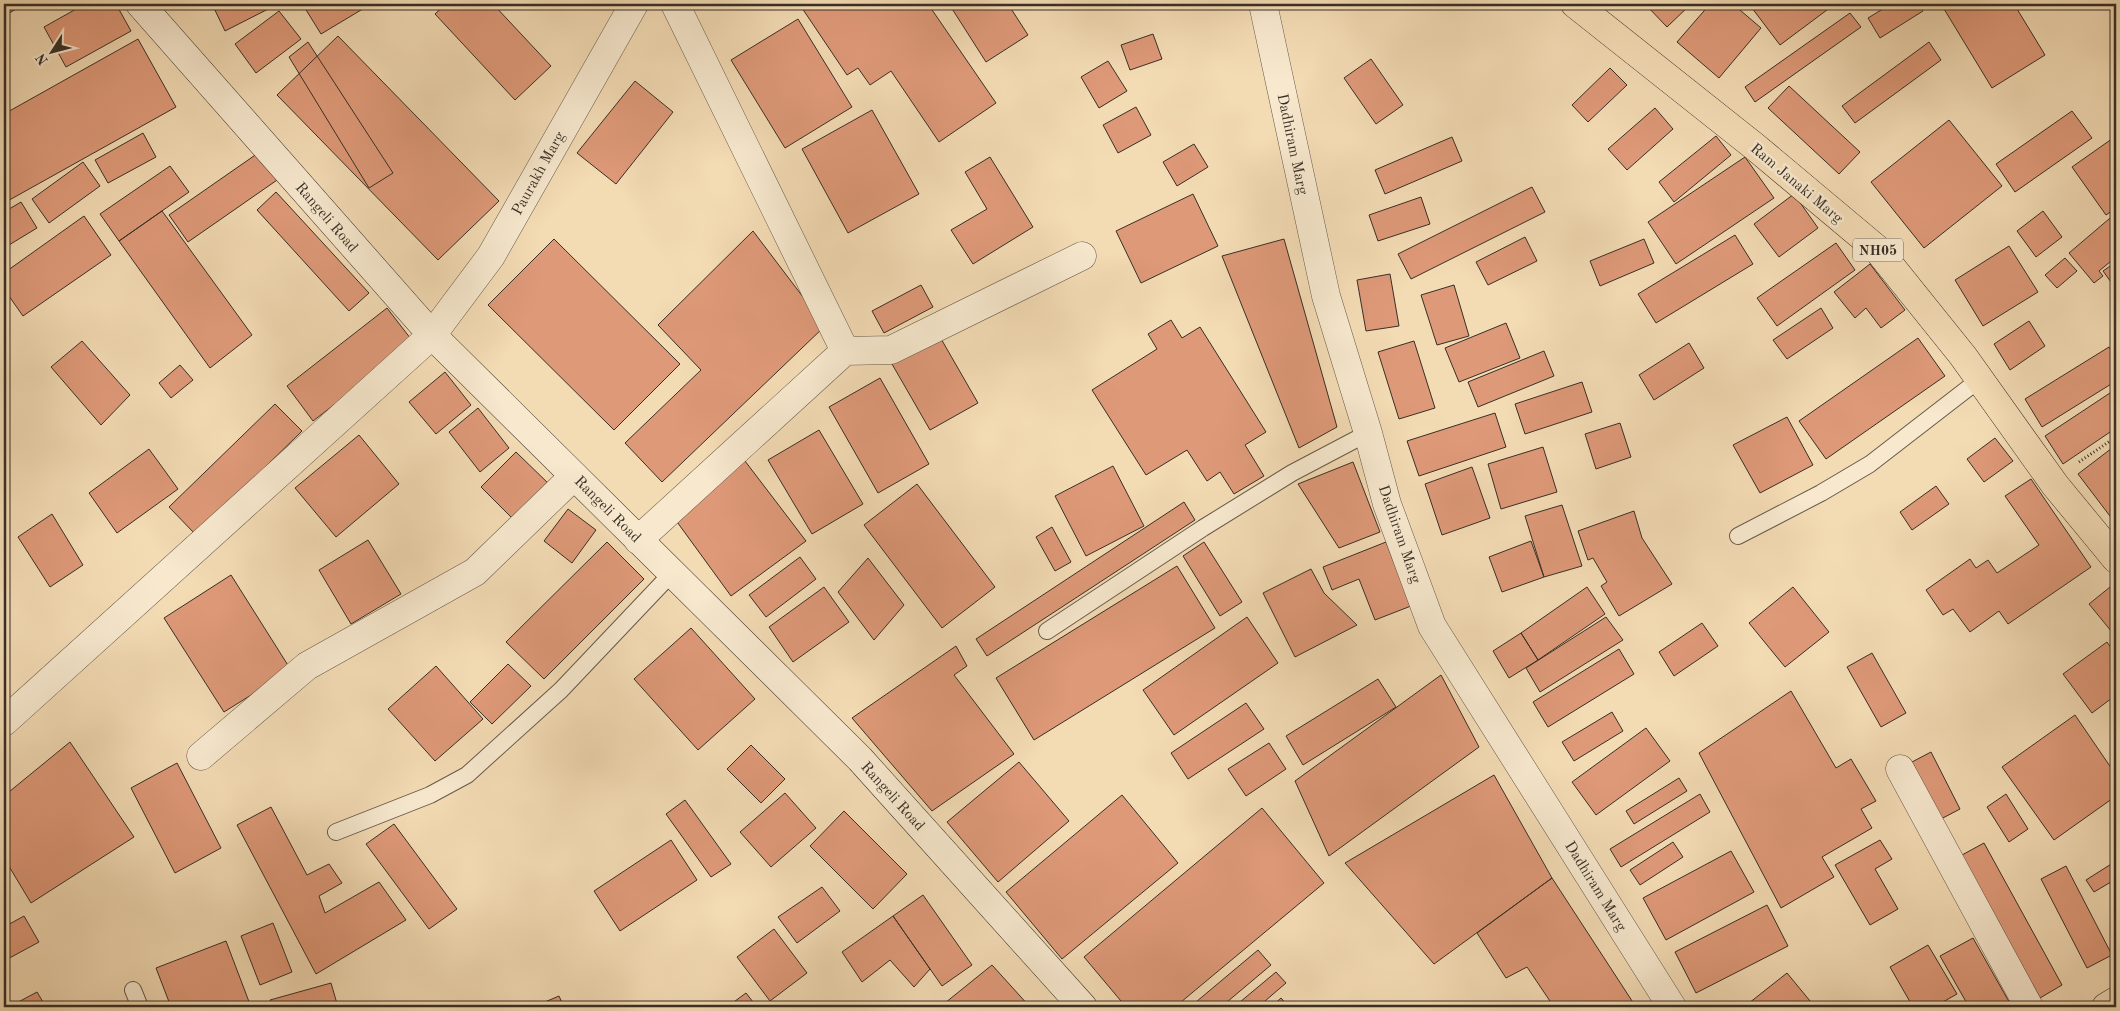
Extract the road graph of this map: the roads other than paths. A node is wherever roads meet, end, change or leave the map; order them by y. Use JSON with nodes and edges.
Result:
{"nodes":[{"id":1,"x":140,"y":4,"type":"edge"},
{"id":2,"x":634,"y":4,"type":"edge"},
{"id":3,"x":675,"y":4,"type":"edge"},
{"id":4,"x":1263,"y":4,"type":"edge"},
{"id":5,"x":1575,"y":4,"type":"edge"},
{"id":6,"x":1082,"y":256,"type":"dead end"},
{"id":7,"x":432,"y":336,"type":"junction"},
{"id":8,"x":844,"y":351,"type":"junction"},
{"id":9,"x":1980,"y":379,"type":"junction"},
{"id":10,"x":1368,"y":433,"type":"junction"},
{"id":11,"x":574,"y":476,"type":"junction"},
{"id":12,"x":1738,"y":536,"type":"dead end"},
{"id":13,"x":638,"y":540,"type":"junction"},
{"id":14,"x":2114,"y":553,"type":"edge"},
{"id":15,"x":672,"y":573,"type":"junction"},
{"id":16,"x":1047,"y":631,"type":"dead end"},
{"id":17,"x":4,"y":722,"type":"edge"},
{"id":18,"x":201,"y":756,"type":"dead end"},
{"id":19,"x":1900,"y":769,"type":"dead end"},
{"id":20,"x":336,"y":832,"type":"dead end"},
{"id":21,"x":133,"y":990,"type":"dead end"},
{"id":22,"x":2116,"y":1000,"type":"edge"},
{"id":23,"x":140,"y":1007,"type":"edge"},
{"id":24,"x":1083,"y":1007,"type":"edge"},
{"id":25,"x":1672,"y":1007,"type":"edge"},
{"id":26,"x":2029,"y":1007,"type":"edge"},
{"id":27,"x":2106,"y":1007,"type":"edge"}],
"edges":[{"from":1,"to":7,"type":"street","name":"Rangeli Road"},
{"from":2,"to":7,"type":"street","name":"Paurakh Marg"},
{"from":3,"to":8,"type":"street"},
{"from":4,"to":10,"type":"street","name":"Dadhiram Marg"},
{"from":5,"to":9,"type":"main road","name":"Ram Janaki Marg","number":"NH05"},
{"from":6,"to":8,"type":"street"},
{"from":7,"to":11,"type":"street","name":"Rangeli Road"},
{"from":7,"to":17,"type":"street","name":"Paurakh Marg"},
{"from":8,"to":13,"type":"street"},
{"from":9,"to":12,"type":"lane"},
{"from":9,"to":14,"type":"main road","name":"Ram Janaki Marg","number":"NH05"},
{"from":10,"to":16,"type":"lane"},
{"from":10,"to":25,"type":"street","name":"Dadhiram Marg"},
{"from":11,"to":13,"type":"street","name":"Rangeli Road"},
{"from":11,"to":18,"type":"street"},
{"from":13,"to":15,"type":"street","name":"Rangeli Road"},
{"from":15,"to":20,"type":"lane"},
{"from":15,"to":24,"type":"street","name":"Rangeli Road"},
{"from":19,"to":26,"type":"street"},
{"from":21,"to":23,"type":"lane"},
{"from":22,"to":27,"type":"main road"}]}
